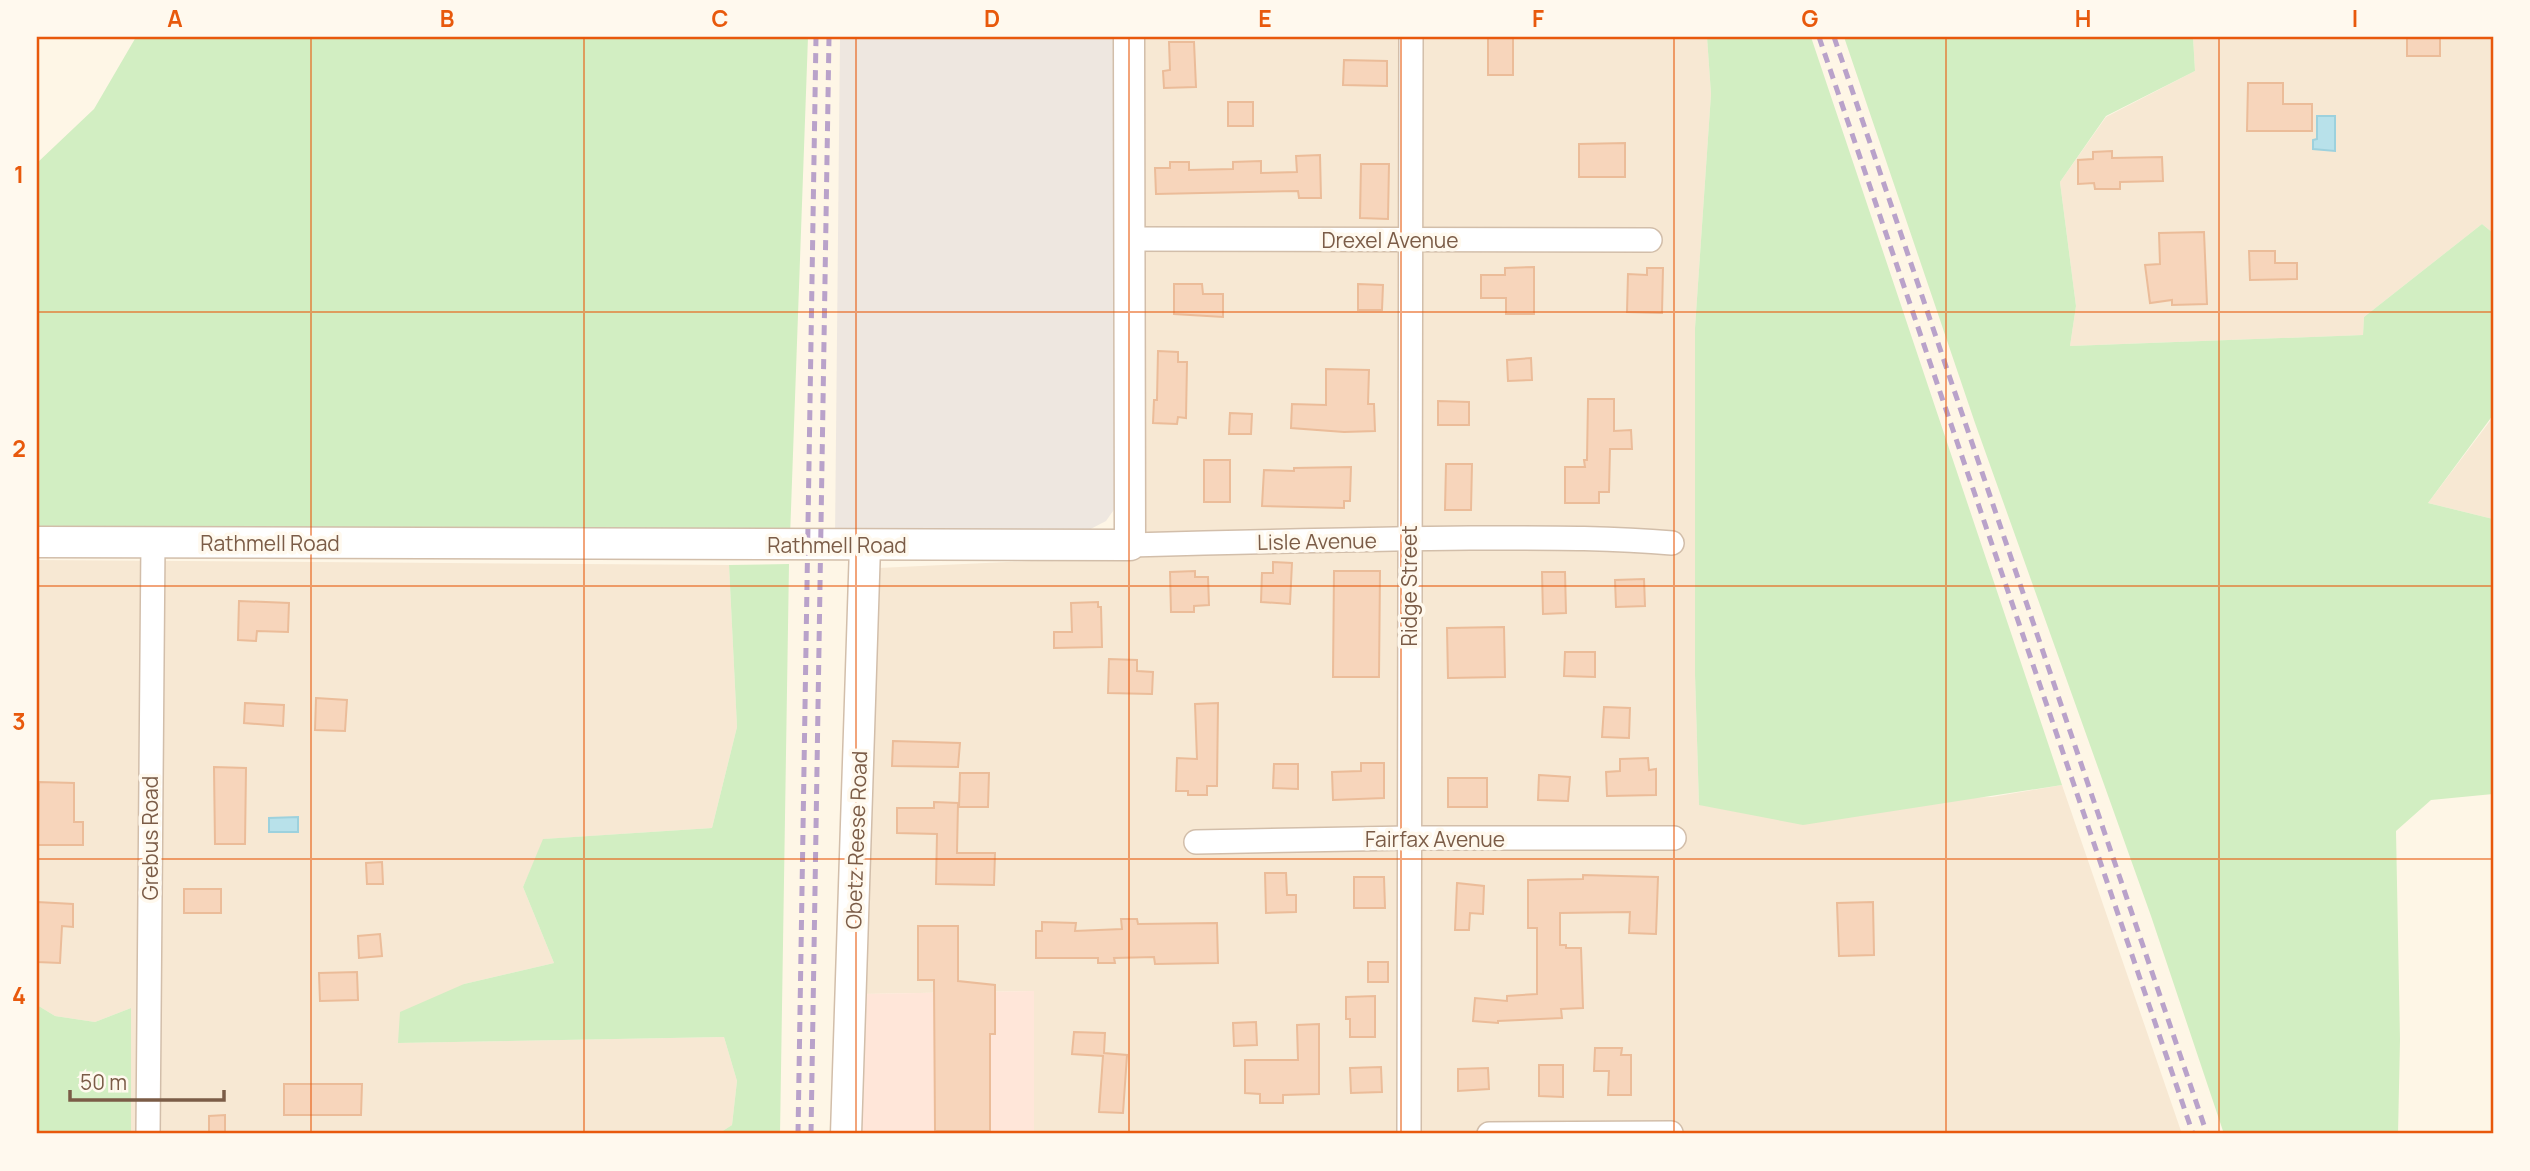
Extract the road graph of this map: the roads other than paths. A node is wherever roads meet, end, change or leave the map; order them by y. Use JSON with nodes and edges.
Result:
{"nodes":[{"id":1,"x":1129,"y":37,"type":"edge"},
{"id":2,"x":1411,"y":37,"type":"edge"},
{"id":3,"x":1129,"y":239,"type":"junction"},
{"id":4,"x":1410,"y":240,"type":"junction"},
{"id":5,"x":1650,"y":240,"type":"dead end"},
{"id":6,"x":1409,"y":538,"type":"junction"},
{"id":7,"x":37,"y":542,"type":"edge"},
{"id":8,"x":153,"y":542,"type":"junction"},
{"id":9,"x":1672,"y":543,"type":"dead end"},
{"id":10,"x":1130,"y":545,"type":"junction"},
{"id":11,"x":865,"y":546,"type":"junction"},
{"id":12,"x":1409,"y":838,"type":"junction"},
{"id":13,"x":1674,"y":838,"type":"dead end"},
{"id":14,"x":1196,"y":842,"type":"dead end"},
{"id":15,"x":1671,"y":1133,"type":"edge"},
{"id":16,"x":148,"y":1134,"type":"edge"},
{"id":17,"x":846,"y":1134,"type":"edge"},
{"id":18,"x":1409,"y":1134,"type":"edge"},
{"id":19,"x":1489,"y":1134,"type":"edge"}],
"edges":[{"from":1,"to":3,"type":"street"},
{"from":2,"to":4,"type":"street","name":"Ridge Street"},
{"from":3,"to":4,"type":"street","name":"Drexel Avenue"},
{"from":3,"to":10,"type":"street"},
{"from":4,"to":5,"type":"street","name":"Drexel Avenue"},
{"from":4,"to":6,"type":"street","name":"Ridge Street"},
{"from":6,"to":9,"type":"street","name":"Lisle Avenue"},
{"from":6,"to":10,"type":"street","name":"Lisle Avenue"},
{"from":6,"to":12,"type":"street","name":"Ridge Street"},
{"from":7,"to":8,"type":"street","name":"Rathmell Road"},
{"from":8,"to":11,"type":"street","name":"Rathmell Road"},
{"from":8,"to":16,"type":"street","name":"Grebus Road"},
{"from":10,"to":11,"type":"street","name":"Rathmell Road"},
{"from":11,"to":17,"type":"street","name":"Obetz Reese Road"},
{"from":12,"to":13,"type":"street","name":"Fairfax Avenue"},
{"from":12,"to":14,"type":"street","name":"Fairfax Avenue"},
{"from":12,"to":18,"type":"street","name":"Ridge Street"},
{"from":15,"to":19,"type":"street"}]}
